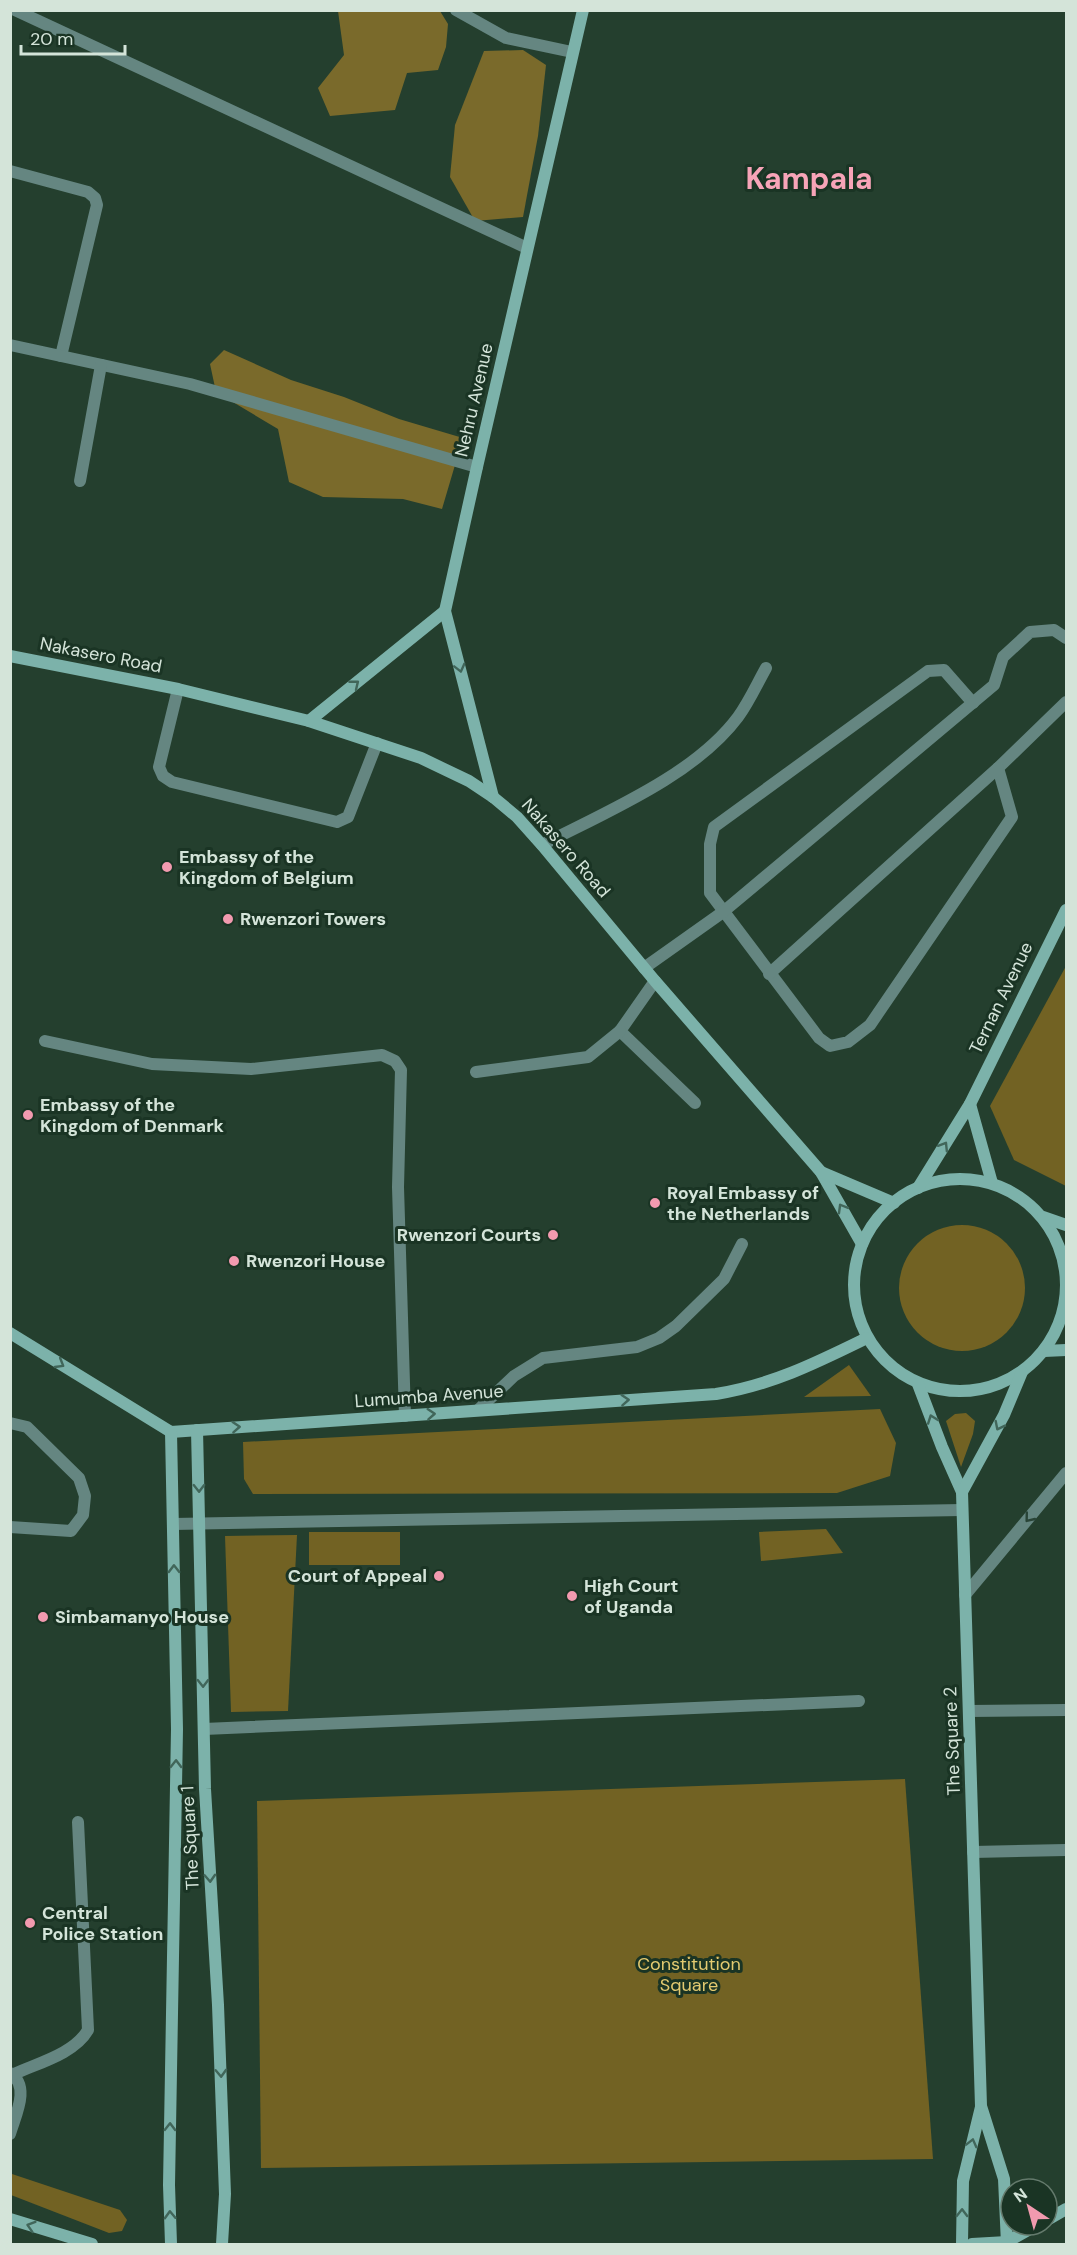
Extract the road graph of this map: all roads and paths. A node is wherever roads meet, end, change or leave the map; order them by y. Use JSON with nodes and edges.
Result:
{"nodes":[{"id":1,"x":15,"y":10,"type":"edge"},
{"id":2,"x":456,"y":10,"type":"edge"},
{"id":3,"x":583,"y":10,"type":"edge"},
{"id":4,"x":572,"y":52,"type":"junction"},
{"id":5,"x":10,"y":171,"type":"edge"},
{"id":6,"x":527,"y":249,"type":"junction"},
{"id":7,"x":10,"y":345,"type":"edge"},
{"id":8,"x":61,"y":356,"type":"junction"},
{"id":9,"x":101,"y":365,"type":"junction"},
{"id":10,"x":477,"y":467,"type":"junction"},
{"id":11,"x":80,"y":481,"type":"dead end"},
{"id":12,"x":446,"y":611,"type":"junction"},
{"id":13,"x":1066,"y":638,"type":"edge"},
{"id":14,"x":10,"y":656,"type":"edge"},
{"id":15,"x":766,"y":668,"type":"dead end"},
{"id":16,"x":178,"y":689,"type":"junction"},
{"id":17,"x":1066,"y":702,"type":"edge"},
{"id":18,"x":973,"y":703,"type":"junction"},
{"id":19,"x":309,"y":721,"type":"junction"},
{"id":20,"x":377,"y":743,"type":"junction"},
{"id":21,"x":998,"y":768,"type":"junction"},
{"id":22,"x":493,"y":797,"type":"junction"},
{"id":23,"x":542,"y":845,"type":"junction"},
{"id":24,"x":1066,"y":910,"type":"edge"},
{"id":25,"x":723,"y":912,"type":"junction"},
{"id":26,"x":644,"y":968,"type":"junction"},
{"id":27,"x":770,"y":974,"type":"junction"},
{"id":28,"x":655,"y":981,"type":"junction"},
{"id":29,"x":620,"y":1031,"type":"junction"},
{"id":30,"x":45,"y":1041,"type":"dead end"},
{"id":31,"x":476,"y":1072,"type":"dead end"},
{"id":32,"x":695,"y":1103,"type":"dead end"},
{"id":33,"x":970,"y":1104,"type":"junction"},
{"id":34,"x":821,"y":1172,"type":"junction"},
{"id":35,"x":992,"y":1183,"type":"junction"},
{"id":36,"x":918,"y":1188,"type":"junction"},
{"id":37,"x":894,"y":1203,"type":"junction"},
{"id":38,"x":1043,"y":1218,"type":"junction"},
{"id":39,"x":1066,"y":1226,"type":"edge"},
{"id":40,"x":742,"y":1244,"type":"dead end"},
{"id":41,"x":862,"y":1244,"type":"junction"},
{"id":42,"x":10,"y":1333,"type":"edge"},
{"id":43,"x":867,"y":1338,"type":"junction"},
{"id":44,"x":1066,"y":1350,"type":"edge"},
{"id":45,"x":1044,"y":1351,"type":"junction"},
{"id":46,"x":1022,"y":1372,"type":"junction"},
{"id":47,"x":918,"y":1384,"type":"junction"},
{"id":48,"x":478,"y":1410,"type":"junction"},
{"id":49,"x":405,"y":1416,"type":"junction"},
{"id":50,"x":10,"y":1423,"type":"edge"},
{"id":51,"x":197,"y":1430,"type":"junction"},
{"id":52,"x":171,"y":1432,"type":"junction"},
{"id":53,"x":1066,"y":1473,"type":"edge"},
{"id":54,"x":962,"y":1492,"type":"junction"},
{"id":55,"x":962,"y":1510,"type":"junction"},
{"id":56,"x":199,"y":1523,"type":"junction"},
{"id":57,"x":173,"y":1524,"type":"junction"},
{"id":58,"x":10,"y":1527,"type":"edge"},
{"id":59,"x":965,"y":1595,"type":"junction"},
{"id":60,"x":858,"y":1701,"type":"dead end"},
{"id":61,"x":1066,"y":1710,"type":"edge"},
{"id":62,"x":969,"y":1711,"type":"junction"},
{"id":63,"x":204,"y":1729,"type":"junction"},
{"id":64,"x":78,"y":1822,"type":"dead end"},
{"id":65,"x":1066,"y":1850,"type":"edge"},
{"id":66,"x":973,"y":1852,"type":"junction"},
{"id":67,"x":12,"y":2073,"type":"edge"},
{"id":68,"x":981,"y":2106,"type":"junction"},
{"id":69,"x":10,"y":2134,"type":"edge"},
{"id":70,"x":10,"y":2219,"type":"edge"},
{"id":71,"x":1007,"y":2243,"type":"edge"},
{"id":72,"x":92,"y":2244,"type":"edge"},
{"id":73,"x":171,"y":2244,"type":"edge"},
{"id":74,"x":222,"y":2244,"type":"edge"},
{"id":75,"x":962,"y":2244,"type":"edge"},
{"id":76,"x":972,"y":2244,"type":"edge"}],
"edges":[{"from":1,"to":6,"type":"street"},
{"from":2,"to":4,"type":"street"},
{"from":3,"to":4,"type":"main road","name":"Nehru Avenue"},
{"from":4,"to":6,"type":"main road","name":"Nehru Avenue"},
{"from":5,"to":8,"type":"street"},
{"from":6,"to":10,"type":"main road","name":"Nehru Avenue"},
{"from":7,"to":8,"type":"street"},
{"from":8,"to":9,"type":"street"},
{"from":9,"to":10,"type":"street"},
{"from":9,"to":11,"type":"street"},
{"from":10,"to":12,"type":"main road","name":"Nehru Avenue"},
{"from":19,"to":12,"type":"main road","one_way":true},
{"from":12,"to":22,"type":"main road","name":"Nehru Avenue","one_way":true},
{"from":13,"to":18,"type":"street"},
{"from":14,"to":16,"type":"main road","name":"Nakasero Road"},
{"from":15,"to":23,"type":"street"},
{"from":16,"to":19,"type":"main road","name":"Nakasero Road"},
{"from":16,"to":20,"type":"street"},
{"from":17,"to":21,"type":"street"},
{"from":18,"to":25,"type":"street"},
{"from":18,"to":25,"type":"street"},
{"from":19,"to":20,"type":"main road","name":"Nakasero Road"},
{"from":20,"to":22,"type":"main road","name":"Nakasero Road"},
{"from":21,"to":27,"type":"street"},
{"from":21,"to":27,"type":"street"},
{"from":22,"to":23,"type":"main road","name":"Nakasero Road"},
{"from":23,"to":26,"type":"main road","name":"Nakasero Road"},
{"from":24,"to":33,"type":"main road","name":"Ternan Avenue"},
{"from":25,"to":26,"type":"street"},
{"from":25,"to":27,"type":"street"},
{"from":26,"to":28,"type":"main road","name":"Nakasero Road"},
{"from":28,"to":29,"type":"street"},
{"from":28,"to":34,"type":"main road","name":"Nakasero Road"},
{"from":29,"to":31,"type":"street"},
{"from":29,"to":32,"type":"street"},
{"from":30,"to":49,"type":"street"},
{"from":33,"to":35,"type":"main road"},
{"from":36,"to":33,"type":"main road","name":"Ternan Avenue","one_way":true},
{"from":34,"to":37,"type":"main road","name":"Nakasero Road"},
{"from":41,"to":34,"type":"main road","name":"Nakasero Road","one_way":true},
{"from":35,"to":36,"type":"main road"},
{"from":35,"to":38,"type":"main road"},
{"from":36,"to":37,"type":"main road"},
{"from":37,"to":41,"type":"main road"},
{"from":38,"to":39,"type":"main road"},
{"from":38,"to":45,"type":"main road"},
{"from":40,"to":48,"type":"street"},
{"from":41,"to":43,"type":"main road"},
{"from":42,"to":52,"type":"main road","one_way":true},
{"from":43,"to":47,"type":"main road"},
{"from":48,"to":43,"type":"main road","name":"Lumumba Avenue","one_way":true},
{"from":44,"to":45,"type":"main road"},
{"from":45,"to":46,"type":"main road"},
{"from":46,"to":47,"type":"main road"},
{"from":46,"to":54,"type":"main road","one_way":true},
{"from":54,"to":47,"type":"main road","name":"The Square 2","one_way":true},
{"from":49,"to":48,"type":"main road","name":"Lumumba Avenue","one_way":true},
{"from":51,"to":49,"type":"main road","name":"Lumumba Avenue","one_way":true},
{"from":50,"to":58,"type":"street"},
{"from":51,"to":52,"type":"main road","name":"Lumumba Avenue"},
{"from":51,"to":56,"type":"main road","name":"The Square 1","one_way":true},
{"from":52,"to":57,"type":"main road","name":"The Square 1"},
{"from":53,"to":59,"type":"street","one_way":true},
{"from":54,"to":55,"type":"main road","name":"The Square 2"},
{"from":55,"to":56,"type":"street"},
{"from":55,"to":59,"type":"main road","name":"The Square 2"},
{"from":56,"to":57,"type":"street"},
{"from":56,"to":63,"type":"main road","name":"The Square 1","one_way":true},
{"from":73,"to":57,"type":"main road","name":"The Square 1","one_way":true},
{"from":59,"to":62,"type":"main road","name":"The Square 2"},
{"from":60,"to":63,"type":"street"},
{"from":61,"to":62,"type":"street"},
{"from":62,"to":66,"type":"main road","name":"The Square 2"},
{"from":63,"to":74,"type":"main road","name":"The Square 1","one_way":true},
{"from":64,"to":67,"type":"street"},
{"from":65,"to":66,"type":"street"},
{"from":66,"to":68,"type":"main road","name":"The Square 2"},
{"from":67,"to":69,"type":"street"},
{"from":68,"to":71,"type":"main road","name":"The Square 2"},
{"from":75,"to":68,"type":"main road","name":"The Square 2","one_way":true},
{"from":72,"to":70,"type":"main road","one_way":true},
{"from":71,"to":76,"type":"main road"}]}
